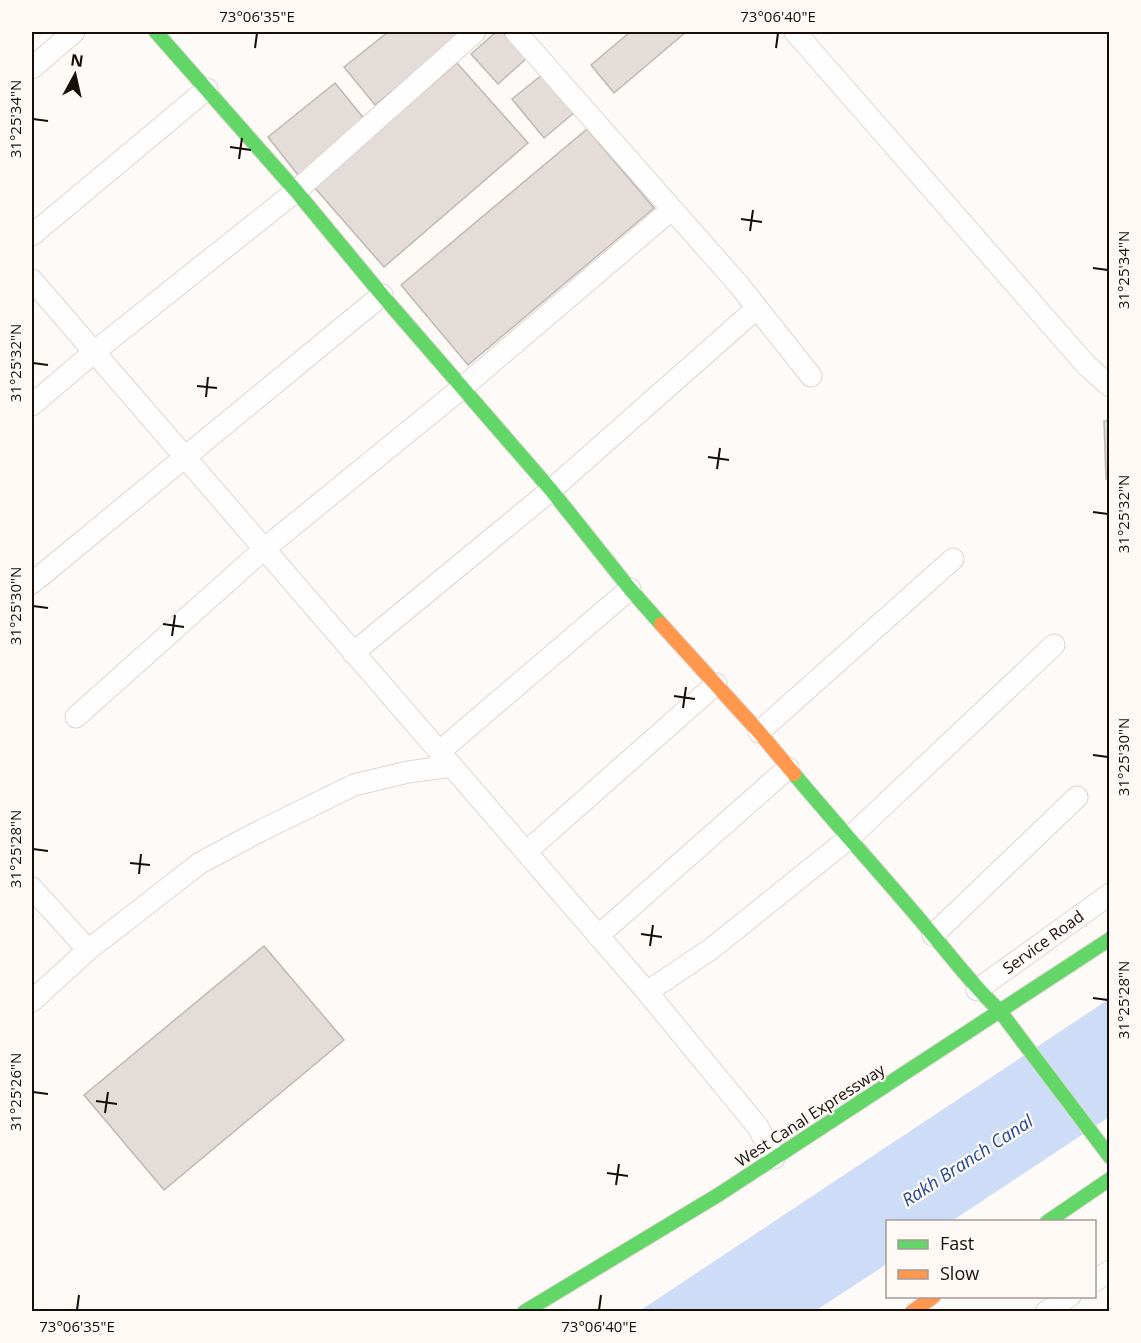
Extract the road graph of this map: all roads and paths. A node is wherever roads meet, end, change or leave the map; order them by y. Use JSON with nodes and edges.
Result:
{"nodes":[{"id":1,"x":74,"y":32,"type":"edge"},
{"id":2,"x":156,"y":32,"type":"edge"},
{"id":3,"x":475,"y":32,"type":"edge"},
{"id":4,"x":516,"y":32,"type":"edge"},
{"id":5,"x":795,"y":32,"type":"edge"},
{"id":6,"x":32,"y":68,"type":"edge"},
{"id":7,"x":207,"y":89,"type":"junction"},
{"id":8,"x":296,"y":191,"type":"junction"},
{"id":9,"x":671,"y":210,"type":"junction"},
{"id":10,"x":32,"y":235,"type":"edge"},
{"id":11,"x":32,"y":279,"type":"edge"},
{"id":12,"x":382,"y":295,"type":"junction"},
{"id":13,"x":757,"y":308,"type":"junction"},
{"id":14,"x":94,"y":352,"type":"junction"},
{"id":15,"x":811,"y":376,"type":"dead end"},
{"id":16,"x":1110,"y":386,"type":"edge"},
{"id":17,"x":463,"y":387,"type":"junction"},
{"id":18,"x":32,"y":405,"type":"edge"},
{"id":19,"x":184,"y":456,"type":"junction"},
{"id":20,"x":550,"y":490,"type":"junction"},
{"id":21,"x":264,"y":549,"type":"junction"},
{"id":22,"x":953,"y":559,"type":"dead end"},
{"id":23,"x":32,"y":583,"type":"edge"},
{"id":24,"x":630,"y":590,"type":"junction"},
{"id":25,"x":1054,"y":645,"type":"dead end"},
{"id":26,"x":353,"y":653,"type":"junction"},
{"id":27,"x":716,"y":684,"type":"junction"},
{"id":28,"x":76,"y":717,"type":"dead end"},
{"id":29,"x":759,"y":732,"type":"junction"},
{"id":30,"x":445,"y":759,"type":"junction"},
{"id":31,"x":788,"y":768,"type":"junction"},
{"id":32,"x":1077,"y":797,"type":"dead end"},
{"id":33,"x":848,"y":839,"type":"junction"},
{"id":34,"x":526,"y":852,"type":"junction"},
{"id":35,"x":32,"y":888,"type":"edge"},
{"id":36,"x":1110,"y":894,"type":"edge"},
{"id":37,"x":933,"y":935,"type":"junction"},
{"id":38,"x":598,"y":936,"type":"junction"},
{"id":39,"x":1110,"y":939,"type":"edge"},
{"id":40,"x":88,"y":950,"type":"junction"},
{"id":41,"x":977,"y":990,"type":"junction"},
{"id":42,"x":647,"y":992,"type":"junction"},
{"id":43,"x":32,"y":1001,"type":"edge"},
{"id":44,"x":999,"y":1010,"type":"junction"},
{"id":45,"x":1110,"y":1157,"type":"edge"},
{"id":46,"x":774,"y":1158,"type":"junction"},
{"id":47,"x":1110,"y":1179,"type":"edge"},
{"id":48,"x":718,"y":1195,"type":"junction"},
{"id":49,"x":1048,"y":1220,"type":"edge"},
{"id":50,"x":1110,"y":1271,"type":"edge"},
{"id":51,"x":607,"y":1277,"type":"dead end"},
{"id":52,"x":1096,"y":1280,"type":"edge"},
{"id":53,"x":931,"y":1298,"type":"edge"},
{"id":54,"x":1067,"y":1298,"type":"edge"},
{"id":55,"x":524,"y":1311,"type":"edge"},
{"id":56,"x":912,"y":1311,"type":"edge"},
{"id":57,"x":1046,"y":1311,"type":"edge"}],
"edges":[{"from":1,"to":6,"type":"street"},
{"from":2,"to":7,"type":"street"},
{"from":3,"to":8,"type":"street"},
{"from":4,"to":9,"type":"street"},
{"from":5,"to":16,"type":"street"},
{"from":7,"to":8,"type":"street"},
{"from":7,"to":10,"type":"street"},
{"from":8,"to":12,"type":"street"},
{"from":8,"to":14,"type":"street"},
{"from":9,"to":13,"type":"street"},
{"from":9,"to":17,"type":"street"},
{"from":11,"to":14,"type":"street"},
{"from":12,"to":17,"type":"street"},
{"from":12,"to":19,"type":"street"},
{"from":13,"to":15,"type":"street"},
{"from":13,"to":20,"type":"street"},
{"from":14,"to":18,"type":"street"},
{"from":14,"to":19,"type":"street"},
{"from":17,"to":20,"type":"street"},
{"from":17,"to":21,"type":"street"},
{"from":19,"to":21,"type":"street"},
{"from":19,"to":23,"type":"street"},
{"from":20,"to":24,"type":"street"},
{"from":20,"to":26,"type":"street"},
{"from":21,"to":26,"type":"street"},
{"from":21,"to":28,"type":"street"},
{"from":22,"to":29,"type":"street"},
{"from":24,"to":27,"type":"street"},
{"from":24,"to":30,"type":"street"},
{"from":25,"to":33,"type":"street"},
{"from":26,"to":30,"type":"street"},
{"from":27,"to":29,"type":"street"},
{"from":27,"to":34,"type":"street"},
{"from":29,"to":31,"type":"street"},
{"from":30,"to":34,"type":"street"},
{"from":30,"to":40,"type":"street"},
{"from":31,"to":33,"type":"street"},
{"from":31,"to":38,"type":"street"},
{"from":32,"to":37,"type":"street"},
{"from":33,"to":37,"type":"street"},
{"from":33,"to":42,"type":"street"},
{"from":34,"to":38,"type":"street"},
{"from":35,"to":40,"type":"street"},
{"from":36,"to":41,"type":"street","name":"Service Road"},
{"from":37,"to":41,"type":"street"},
{"from":38,"to":42,"type":"street"},
{"from":39,"to":44,"type":"street","name":"West Canal Expressway"},
{"from":40,"to":43,"type":"street"},
{"from":41,"to":44,"type":"street"},
{"from":42,"to":46,"type":"street"},
{"from":44,"to":45,"type":"street"},
{"from":44,"to":46,"type":"street","name":"West Canal Expressway"},
{"from":46,"to":48,"type":"street","name":"West Canal Expressway"},
{"from":47,"to":49,"type":"street"},
{"from":48,"to":51,"type":"street"},
{"from":48,"to":55,"type":"street","name":"West Canal Expressway"},
{"from":50,"to":52,"type":"street"},
{"from":53,"to":56,"type":"street"},
{"from":54,"to":57,"type":"street"}]}
